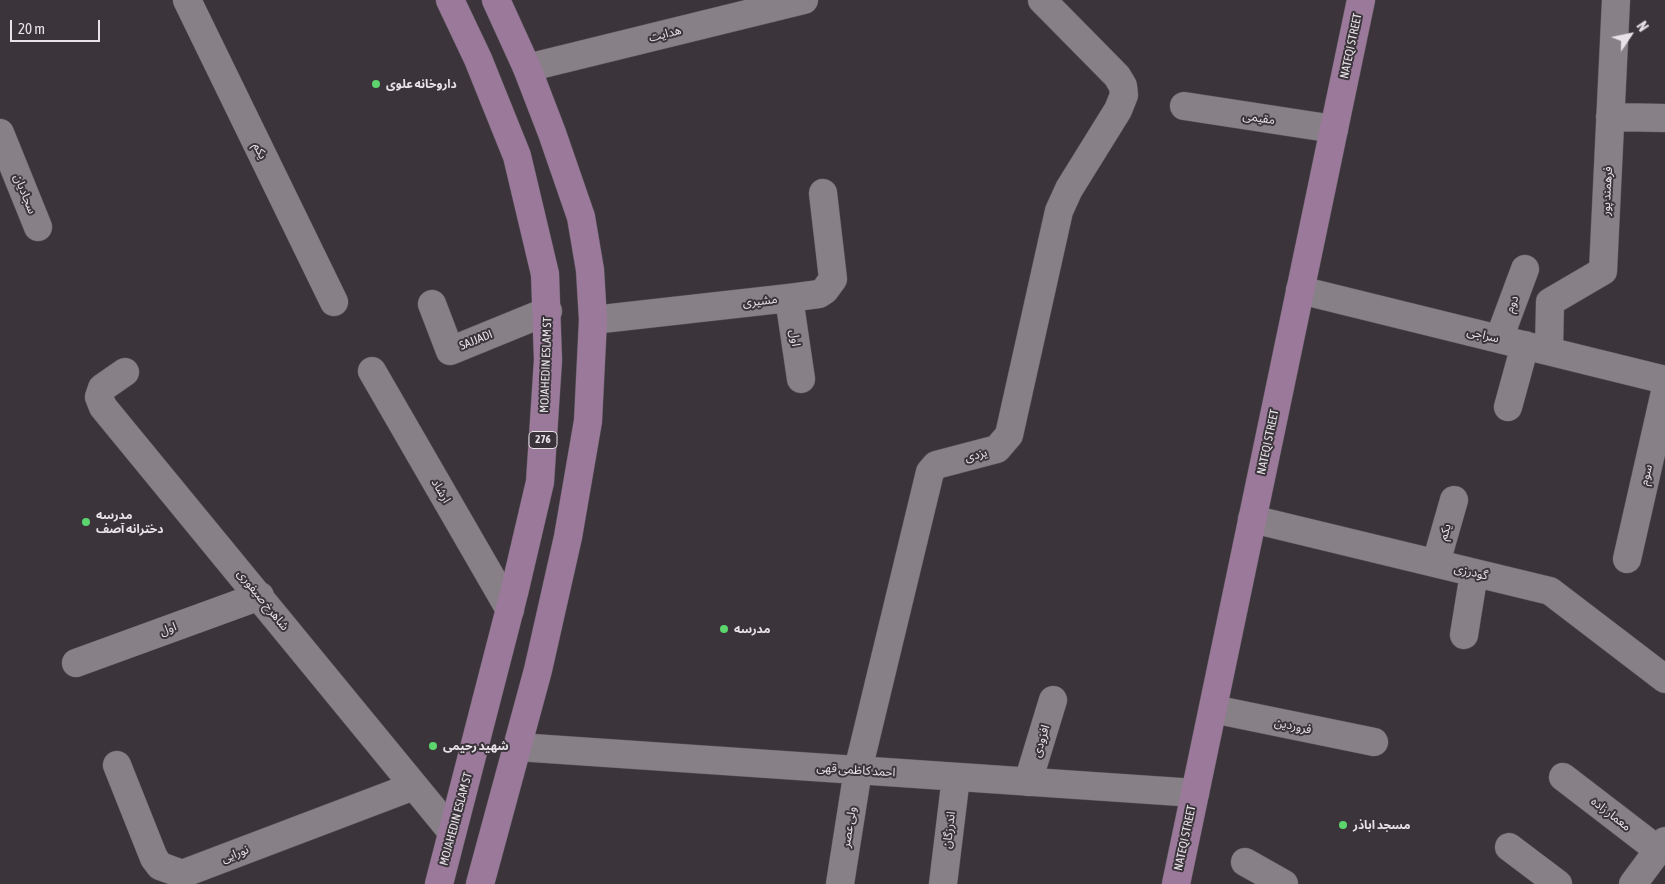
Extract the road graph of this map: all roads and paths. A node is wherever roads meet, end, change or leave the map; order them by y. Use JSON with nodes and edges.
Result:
{"nodes":[{"id":1,"x":187,"y":0,"type":"edge"},
{"id":2,"x":450,"y":0,"type":"edge"},
{"id":3,"x":496,"y":0,"type":"edge"},
{"id":4,"x":804,"y":0,"type":"edge"},
{"id":5,"x":1042,"y":0,"type":"edge"},
{"id":6,"x":1361,"y":0,"type":"edge"},
{"id":7,"x":1616,"y":0,"type":"edge"},
{"id":8,"x":527,"y":68,"type":"junction"},
{"id":9,"x":1184,"y":106,"type":"dead end"},
{"id":10,"x":1610,"y":117,"type":"junction"},
{"id":11,"x":1665,"y":118,"type":"edge"},
{"id":12,"x":1334,"y":129,"type":"junction"},
{"id":13,"x":0,"y":133,"type":"edge"},
{"id":14,"x":823,"y":193,"type":"dead end"},
{"id":15,"x":38,"y":226,"type":"dead end"},
{"id":16,"x":1525,"y":269,"type":"dead end"},
{"id":17,"x":1300,"y":290,"type":"junction"},
{"id":18,"x":789,"y":298,"type":"junction"},
{"id":19,"x":334,"y":302,"type":"dead end"},
{"id":20,"x":432,"y":304,"type":"dead end"},
{"id":21,"x":548,"y":311,"type":"junction"},
{"id":22,"x":593,"y":320,"type":"junction"},
{"id":23,"x":1498,"y":339,"type":"junction"},
{"id":24,"x":1537,"y":348,"type":"junction"},
{"id":25,"x":125,"y":372,"type":"dead end"},
{"id":26,"x":372,"y":372,"type":"dead end"},
{"id":27,"x":801,"y":379,"type":"dead end"},
{"id":28,"x":1665,"y":380,"type":"edge"},
{"id":29,"x":1665,"y":392,"type":"edge"},
{"id":30,"x":1508,"y":407,"type":"dead end"},
{"id":31,"x":1454,"y":500,"type":"dead end"},
{"id":32,"x":1252,"y":519,"type":"junction"},
{"id":33,"x":1627,"y":559,"type":"dead end"},
{"id":34,"x":1436,"y":564,"type":"junction"},
{"id":35,"x":1474,"y":573,"type":"junction"},
{"id":36,"x":260,"y":596,"type":"junction"},
{"id":37,"x":510,"y":610,"type":"junction"},
{"id":38,"x":1464,"y":635,"type":"dead end"},
{"id":39,"x":76,"y":663,"type":"dead end"},
{"id":40,"x":1665,"y":679,"type":"edge"},
{"id":41,"x":1053,"y":700,"type":"dead end"},
{"id":42,"x":1213,"y":709,"type":"junction"},
{"id":43,"x":1374,"y":742,"type":"dead end"},
{"id":44,"x":518,"y":746,"type":"junction"},
{"id":45,"x":117,"y":764,"type":"dead end"},
{"id":46,"x":858,"y":770,"type":"junction"},
{"id":47,"x":956,"y":777,"type":"junction"},
{"id":48,"x":1563,"y":777,"type":"dead end"},
{"id":49,"x":1028,"y":782,"type":"junction"},
{"id":50,"x":414,"y":786,"type":"junction"},
{"id":51,"x":1195,"y":793,"type":"junction"},
{"id":52,"x":452,"y":832,"type":"junction"},
{"id":53,"x":1662,"y":846,"type":"edge"},
{"id":54,"x":1509,"y":847,"type":"dead end"},
{"id":55,"x":1245,"y":862,"type":"dead end"},
{"id":56,"x":1640,"y":882,"type":"edge"},
{"id":57,"x":439,"y":884,"type":"edge"},
{"id":58,"x":480,"y":884,"type":"edge"},
{"id":59,"x":840,"y":884,"type":"edge"},
{"id":60,"x":943,"y":884,"type":"edge"},
{"id":61,"x":1176,"y":884,"type":"edge"},
{"id":62,"x":1284,"y":884,"type":"edge"},
{"id":63,"x":1558,"y":884,"type":"edge"}],
"edges":[{"from":1,"to":19,"type":"street","name":"یکم"},
{"from":2,"to":21,"type":"main road","name":"MOJAHEDIN ESLAM ST","number":"276"},
{"from":3,"to":8,"type":"main road"},
{"from":4,"to":8,"type":"street","name":"هدایت"},
{"from":5,"to":46,"type":"street","name":"یزدی"},
{"from":6,"to":12,"type":"main road","name":"NATEQI STREET"},
{"from":7,"to":10,"type":"street","name":"فرهمند پور"},
{"from":8,"to":22,"type":"main road"},
{"from":9,"to":12,"type":"street","name":"مقیمی"},
{"from":10,"to":11,"type":"street"},
{"from":10,"to":24,"type":"street","name":"فرهمند پور"},
{"from":12,"to":17,"type":"main road","name":"NATEQI STREET"},
{"from":13,"to":15,"type":"street","name":"سجادیان"},
{"from":14,"to":18,"type":"street","name":"مشیری"},
{"from":16,"to":23,"type":"street","name":"دوم"},
{"from":17,"to":23,"type":"street","name":"سراجی"},
{"from":17,"to":32,"type":"main road","name":"NATEQI STREET"},
{"from":18,"to":22,"type":"street","name":"مشیری"},
{"from":18,"to":27,"type":"street","name":"اول"},
{"from":20,"to":21,"type":"street","name":"SAJJADI"},
{"from":21,"to":37,"type":"main road","name":"MOJAHEDIN ESLAM ST","number":"276"},
{"from":22,"to":44,"type":"main road"},
{"from":23,"to":24,"type":"street","name":"سراجی"},
{"from":24,"to":28,"type":"street","name":"سراجی"},
{"from":24,"to":30,"type":"street"},
{"from":25,"to":36,"type":"street","name":"شاهرخ صیفوری"},
{"from":26,"to":37,"type":"street","name":"ارشاد"},
{"from":29,"to":33,"type":"street","name":"سوم"},
{"from":31,"to":34,"type":"street","name":"یکم"},
{"from":32,"to":34,"type":"street","name":"گودرزی"},
{"from":32,"to":42,"type":"main road","name":"NATEQI STREET"},
{"from":34,"to":35,"type":"street","name":"گودرزی"},
{"from":35,"to":38,"type":"street"},
{"from":35,"to":40,"type":"street","name":"گودرزی"},
{"from":36,"to":39,"type":"street","name":"اول"},
{"from":36,"to":50,"type":"street","name":"شاهرخ صیفوری"},
{"from":37,"to":52,"type":"main road","name":"MOJAHEDIN ESLAM ST","number":"276"},
{"from":41,"to":49,"type":"street","name":"افزودی"},
{"from":42,"to":43,"type":"street","name":"فروردین"},
{"from":42,"to":51,"type":"main road","name":"NATEQI STREET"},
{"from":44,"to":46,"type":"street","name":"احمد کاظمی قهی"},
{"from":44,"to":58,"type":"main road"},
{"from":45,"to":50,"type":"street","name":"نورایی"},
{"from":46,"to":47,"type":"street","name":"احمد کاظمی قهی"},
{"from":46,"to":59,"type":"street","name":"ولی عصر"},
{"from":47,"to":49,"type":"street","name":"احمد کاظمی قهی"},
{"from":47,"to":60,"type":"street","name":"اندرزگان"},
{"from":48,"to":53,"type":"street","name":"معمار زاده"},
{"from":49,"to":51,"type":"street","name":"احمد کاظمی قهی"},
{"from":50,"to":52,"type":"street","name":"شاهرخ صیفوری"},
{"from":51,"to":61,"type":"main road","name":"NATEQI STREET"},
{"from":52,"to":57,"type":"main road","name":"MOJAHEDIN ESLAM ST","number":"276"},
{"from":53,"to":56,"type":"street"},
{"from":54,"to":63,"type":"street"},
{"from":55,"to":62,"type":"street"}]}
